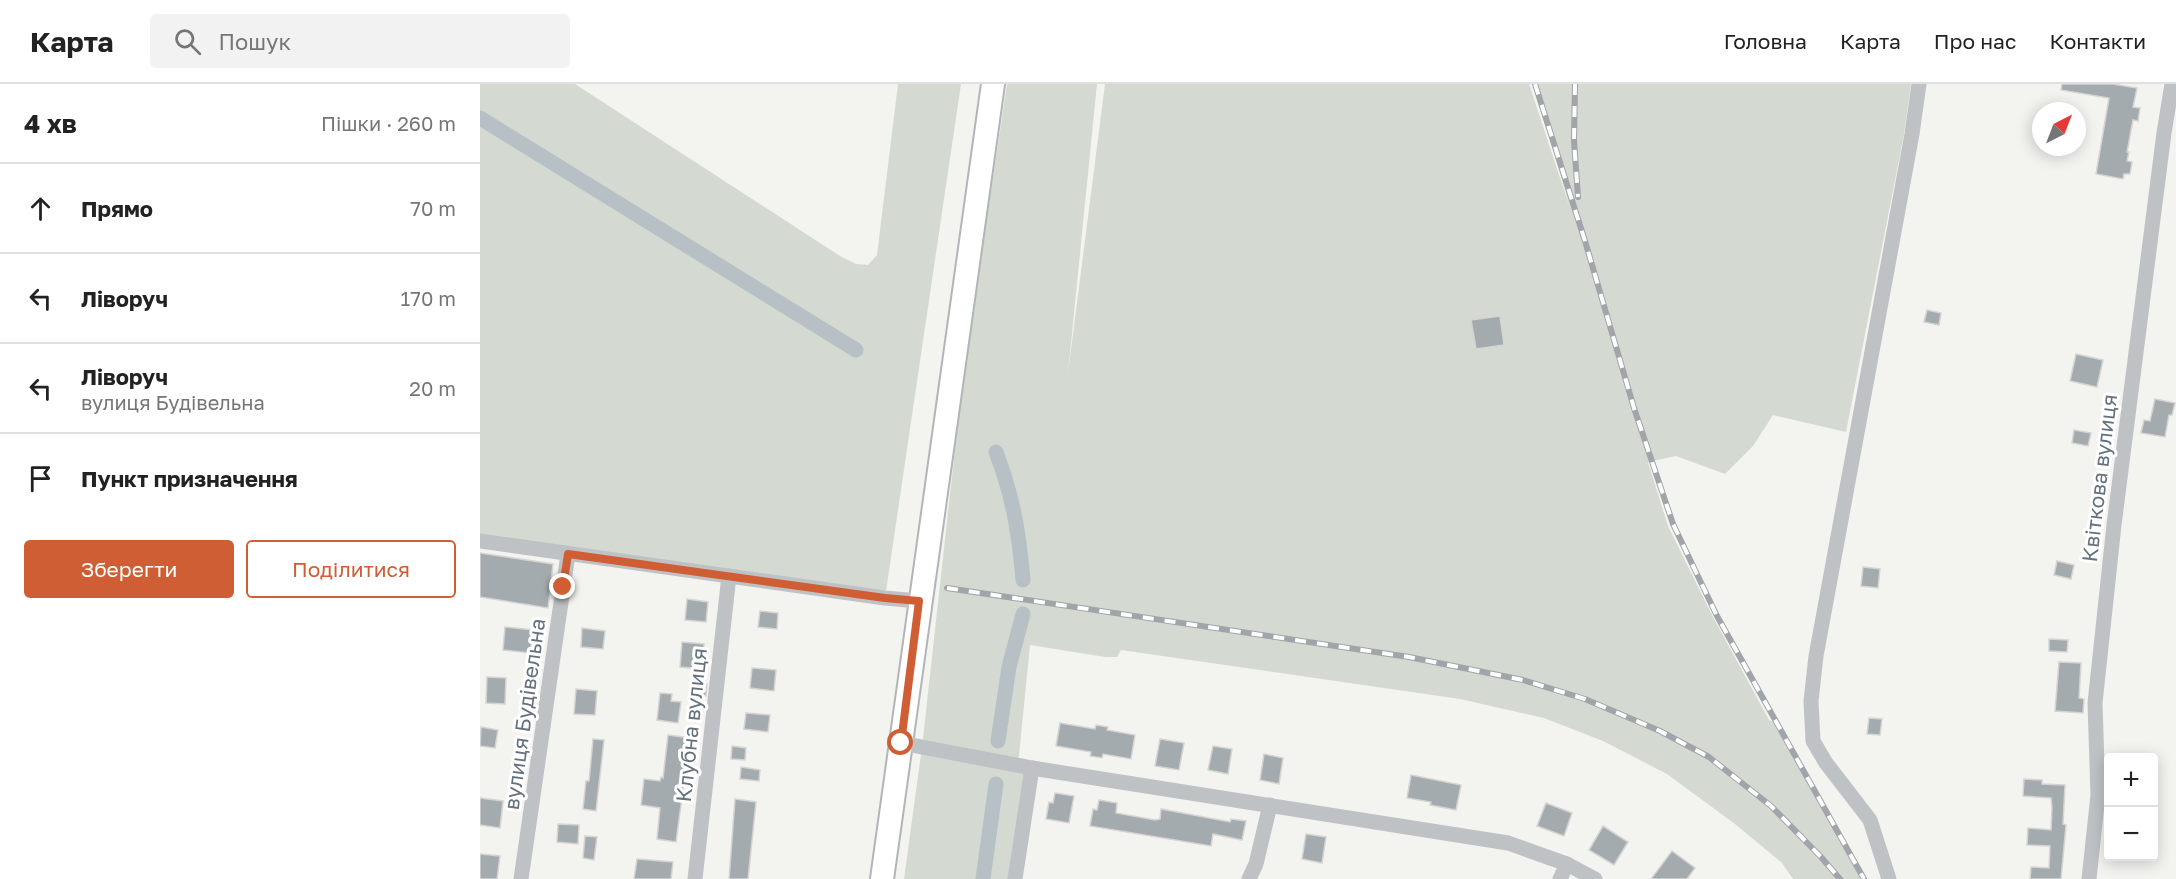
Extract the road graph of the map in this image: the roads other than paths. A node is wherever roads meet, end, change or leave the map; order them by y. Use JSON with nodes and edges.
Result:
{"nodes":[{"id":1,"x":993,"y":84,"type":"edge"},
{"id":2,"x":1919,"y":84,"type":"edge"},
{"id":3,"x":2172,"y":84,"type":"edge"},
{"id":4,"x":2170,"y":135,"type":"edge"},
{"id":5,"x":480,"y":541,"type":"edge"},
{"id":6,"x":568,"y":554,"type":"junction"},
{"id":7,"x":729,"y":576,"type":"junction"},
{"id":8,"x":919,"y":601,"type":"junction"},
{"id":9,"x":901,"y":743,"type":"junction"},
{"id":10,"x":1032,"y":768,"type":"junction"},
{"id":11,"x":1270,"y":805,"type":"junction"},
{"id":12,"x":1568,"y":864,"type":"junction"},
{"id":13,"x":521,"y":879,"type":"edge"},
{"id":14,"x":695,"y":879,"type":"edge"},
{"id":15,"x":882,"y":879,"type":"edge"},
{"id":16,"x":1015,"y":879,"type":"edge"},
{"id":17,"x":1249,"y":879,"type":"edge"},
{"id":18,"x":1560,"y":879,"type":"edge"},
{"id":19,"x":1595,"y":879,"type":"edge"},
{"id":20,"x":1888,"y":879,"type":"edge"},
{"id":21,"x":2088,"y":879,"type":"edge"}],
"edges":[{"from":1,"to":8,"type":"main road"},
{"from":2,"to":20,"type":"street"},
{"from":3,"to":4,"type":"street","name":"Квіткова вулиця"},
{"from":4,"to":21,"type":"street","name":"Квіткова вулиця"},
{"from":5,"to":6,"type":"street"},
{"from":6,"to":7,"type":"street"},
{"from":6,"to":13,"type":"street","name":"вулиця Будівельна"},
{"from":7,"to":8,"type":"street"},
{"from":7,"to":14,"type":"street","name":"Клубна вулиця"},
{"from":8,"to":9,"type":"main road"},
{"from":9,"to":10,"type":"street"},
{"from":9,"to":15,"type":"main road"},
{"from":10,"to":11,"type":"street"},
{"from":10,"to":16,"type":"street"},
{"from":11,"to":12,"type":"street"},
{"from":11,"to":17,"type":"street"},
{"from":12,"to":18,"type":"street"},
{"from":12,"to":19,"type":"street"}]}
